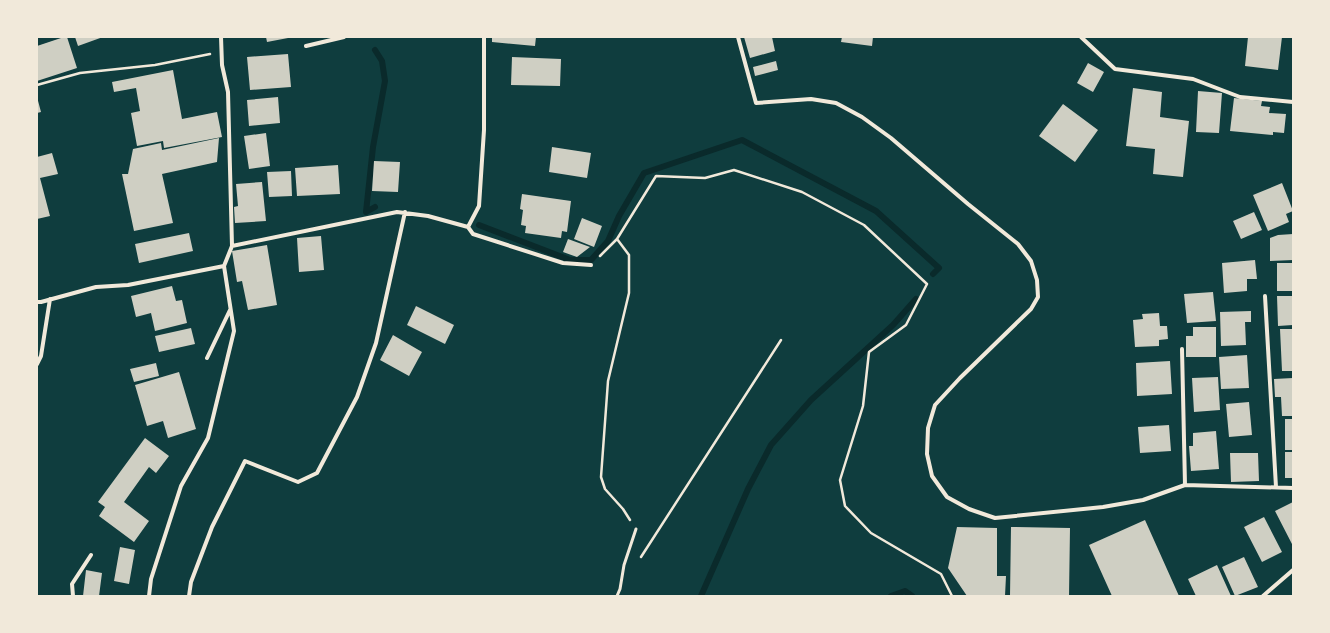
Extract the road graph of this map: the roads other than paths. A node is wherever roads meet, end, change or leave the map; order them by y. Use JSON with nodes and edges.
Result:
{"nodes":[{"id":1,"x":221,"y":37,"type":"edge"},
{"id":2,"x":344,"y":37,"type":"edge"},
{"id":3,"x":484,"y":37,"type":"edge"},
{"id":4,"x":738,"y":37,"type":"edge"},
{"id":5,"x":1081,"y":37,"type":"edge"},
{"id":6,"x":306,"y":46,"type":"dead end"},
{"id":7,"x":1293,"y":102,"type":"edge"},
{"id":8,"x":405,"y":212,"type":"junction"},
{"id":9,"x":468,"y":227,"type":"junction"},
{"id":10,"x":232,"y":246,"type":"junction"},
{"id":11,"x":591,"y":265,"type":"road end"},
{"id":12,"x":224,"y":266,"type":"junction"},
{"id":13,"x":1265,"y":296,"type":"dead end"},
{"id":14,"x":50,"y":300,"type":"junction"},
{"id":15,"x":37,"y":302,"type":"edge"},
{"id":16,"x":230,"y":310,"type":"junction"},
{"id":17,"x":1182,"y":349,"type":"dead end"},
{"id":18,"x":208,"y":358,"type":"dead end"},
{"id":19,"x":37,"y":364,"type":"edge"},
{"id":20,"x":1185,"y":485,"type":"junction"},
{"id":21,"x":1276,"y":487,"type":"junction"},
{"id":22,"x":1293,"y":488,"type":"edge"},
{"id":23,"x":636,"y":529,"type":"road end"},
{"id":24,"x":91,"y":555,"type":"dead end"},
{"id":25,"x":1293,"y":570,"type":"edge"},
{"id":26,"x":72,"y":596,"type":"edge"},
{"id":27,"x":149,"y":596,"type":"edge"},
{"id":28,"x":189,"y":596,"type":"edge"},
{"id":29,"x":617,"y":596,"type":"edge"},
{"id":30,"x":1263,"y":596,"type":"edge"}],
"edges":[{"from":1,"to":10,"type":"street"},
{"from":2,"to":6,"type":"street"},
{"from":3,"to":9,"type":"street"},
{"from":4,"to":20,"type":"street"},
{"from":5,"to":7,"type":"street"},
{"from":8,"to":9,"type":"street"},
{"from":8,"to":10,"type":"street"},
{"from":8,"to":28,"type":"street"},
{"from":9,"to":11,"type":"street"},
{"from":10,"to":12,"type":"street"},
{"from":12,"to":14,"type":"street"},
{"from":12,"to":16,"type":"street"},
{"from":13,"to":21,"type":"street"},
{"from":14,"to":15,"type":"street"},
{"from":14,"to":19,"type":"street"},
{"from":16,"to":18,"type":"street"},
{"from":16,"to":27,"type":"street"},
{"from":17,"to":20,"type":"street"},
{"from":20,"to":21,"type":"street"},
{"from":21,"to":22,"type":"street"},
{"from":23,"to":29,"type":"lane"},
{"from":24,"to":26,"type":"street"},
{"from":25,"to":30,"type":"street"}]}
